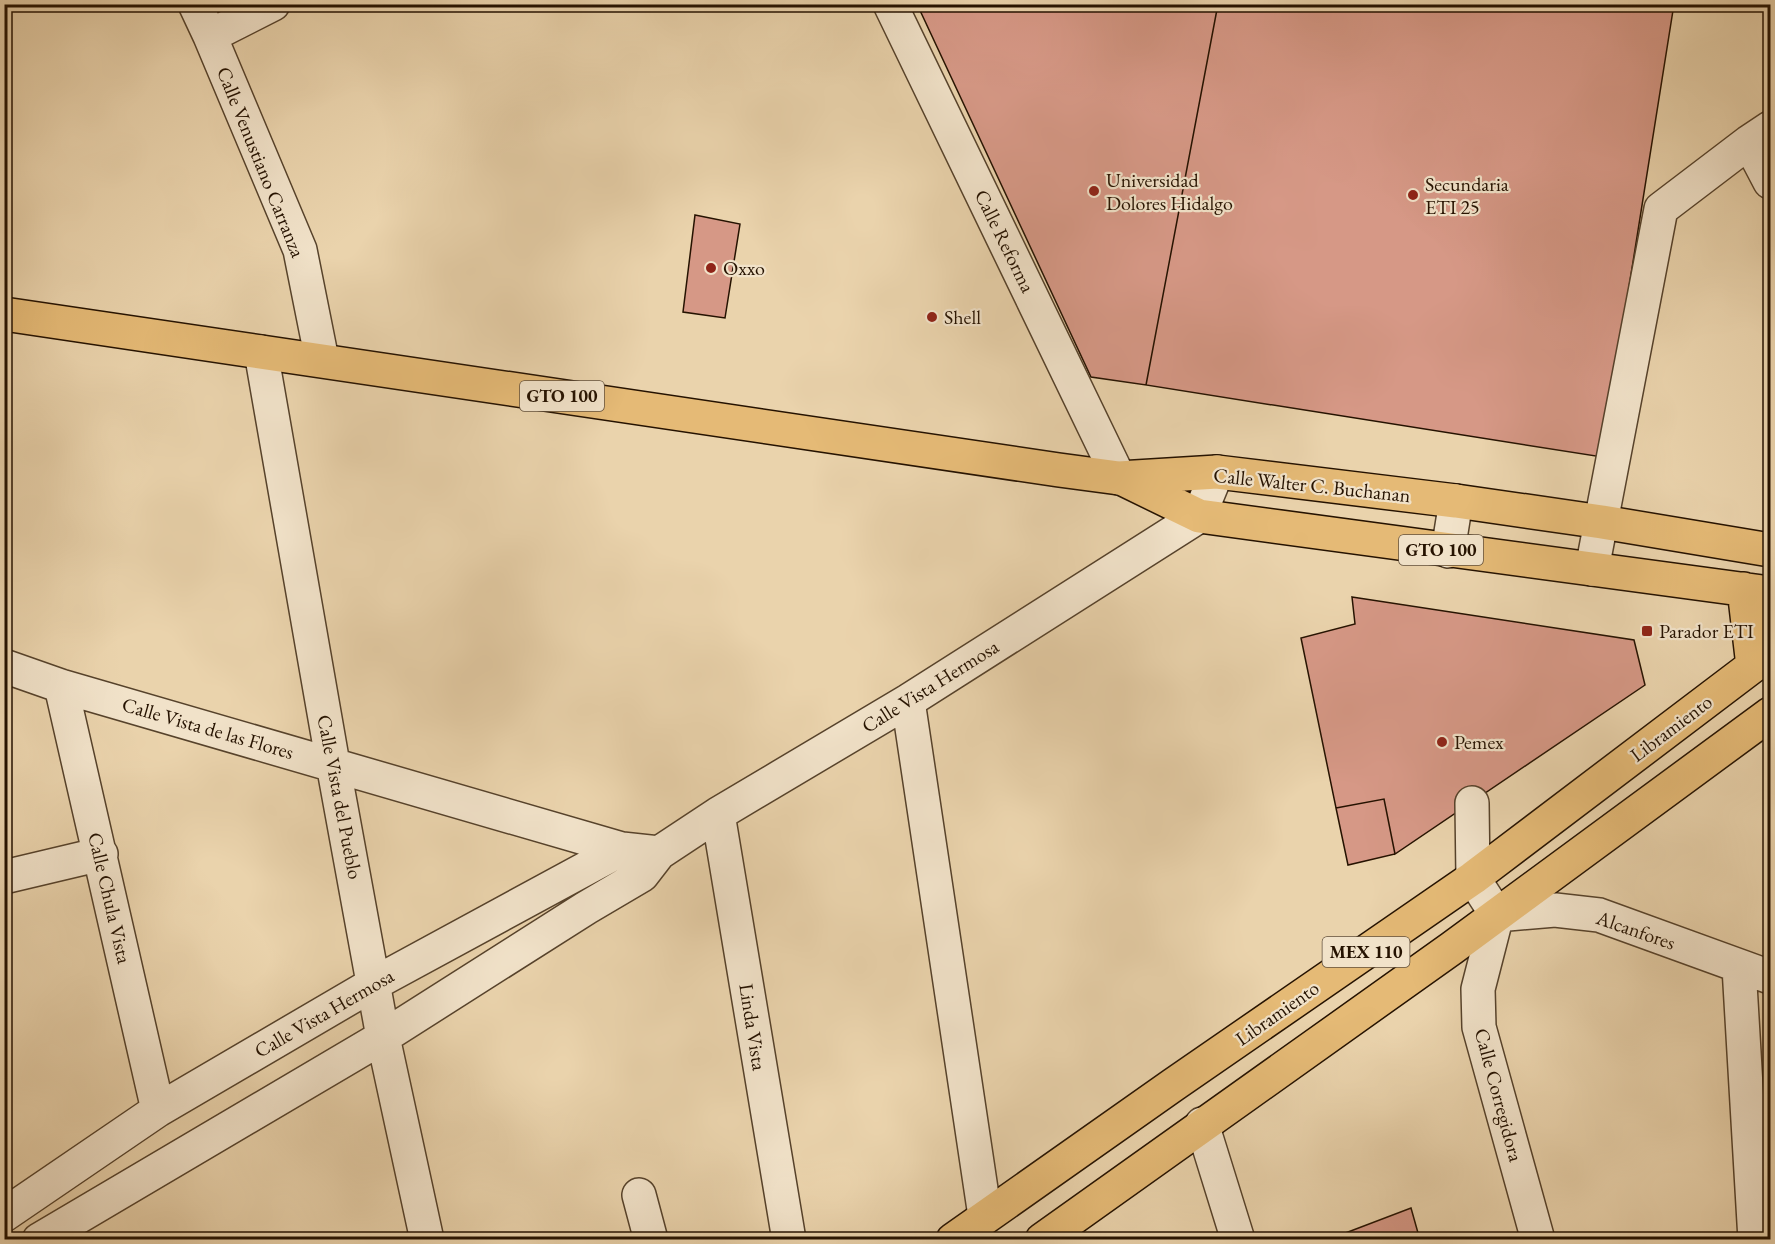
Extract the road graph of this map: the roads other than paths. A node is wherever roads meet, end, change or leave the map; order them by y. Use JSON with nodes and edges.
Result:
{"nodes":[{"id":1,"x":195,"y":4,"type":"edge"},
{"id":2,"x":273,"y":4,"type":"edge"},
{"id":3,"x":890,"y":4,"type":"edge"},
{"id":4,"x":210,"y":36,"type":"junction"},
{"id":5,"x":1760,"y":135,"type":"edge"},
{"id":6,"x":1770,"y":182,"type":"edge"},
{"id":7,"x":4,"y":314,"type":"edge"},
{"id":8,"x":261,"y":352,"type":"junction"},
{"id":9,"x":322,"y":360,"type":"junction"},
{"id":10,"x":1217,"y":472,"type":"junction"},
{"id":11,"x":1119,"y":477,"type":"junction"},
{"id":12,"x":1456,"y":501,"type":"junction"},
{"id":13,"x":1199,"y":516,"type":"junction"},
{"id":14,"x":1602,"y":522,"type":"junction"},
{"id":15,"x":1448,"y":550,"type":"junction"},
{"id":16,"x":1770,"y":550,"type":"edge"},
{"id":17,"x":1592,"y":569,"type":"junction"},
{"id":18,"x":1757,"y":591,"type":"edge"},
{"id":19,"x":1762,"y":659,"type":"edge"},
{"id":20,"x":4,"y":666,"type":"edge"},
{"id":21,"x":61,"y":686,"type":"junction"},
{"id":22,"x":908,"y":701,"type":"junction"},
{"id":23,"x":1770,"y":714,"type":"edge"},
{"id":24,"x":333,"y":764,"type":"junction"},
{"id":25,"x":1472,"y":803,"type":"dead end"},
{"id":26,"x":718,"y":814,"type":"junction"},
{"id":27,"x":621,"y":849,"type":"junction"},
{"id":28,"x":101,"y":854,"type":"junction"},
{"id":29,"x":651,"y":864,"type":"junction"},
{"id":30,"x":4,"y":877,"type":"edge"},
{"id":31,"x":1473,"y":878,"type":"junction"},
{"id":32,"x":1497,"y":915,"type":"junction"},
{"id":33,"x":1739,"y":967,"type":"junction"},
{"id":34,"x":1770,"y":977,"type":"edge"},
{"id":35,"x":375,"y":983,"type":"junction"},
{"id":36,"x":383,"y":1037,"type":"junction"},
{"id":37,"x":158,"y":1110,"type":"junction"},
{"id":38,"x":1202,"y":1124,"type":"junction"},
{"id":39,"x":639,"y":1195,"type":"dead end"},
{"id":40,"x":4,"y":1215,"type":"edge"},
{"id":41,"x":985,"y":1216,"type":"junction"},
{"id":42,"x":39,"y":1239,"type":"edge"},
{"id":43,"x":427,"y":1239,"type":"edge"},
{"id":44,"x":651,"y":1239,"type":"edge"},
{"id":45,"x":789,"y":1239,"type":"edge"},
{"id":46,"x":953,"y":1239,"type":"edge"},
{"id":47,"x":1042,"y":1239,"type":"edge"},
{"id":48,"x":1238,"y":1239,"type":"edge"},
{"id":49,"x":1538,"y":1239,"type":"edge"},
{"id":50,"x":1755,"y":1239,"type":"edge"}],
"edges":[{"from":1,"to":4,"type":"street","name":"Calle Venustiano Carranza"},
{"from":2,"to":4,"type":"street"},
{"from":3,"to":11,"type":"street","name":"Calle Reforma"},
{"from":4,"to":9,"type":"street","name":"Calle Venustiano Carranza"},
{"from":5,"to":6,"type":"street"},
{"from":5,"to":14,"type":"street"},
{"from":7,"to":8,"type":"main road","number":"GTO 100"},
{"from":8,"to":9,"type":"main road","number":"GTO 100"},
{"from":8,"to":24,"type":"street","name":"Calle Vista del Pueblo"},
{"from":9,"to":11,"type":"main road","number":"GTO 100"},
{"from":10,"to":11,"type":"main road","name":"Calle Walter C. Buchanan","number":"GTO 100"},
{"from":10,"to":12,"type":"main road","name":"Calle Walter C. Buchanan","number":"GTO 100"},
{"from":10,"to":13,"type":"street"},
{"from":11,"to":13,"type":"main road","number":"GTO 100"},
{"from":12,"to":14,"type":"main road","name":"Calle Walter C. Buchanan","number":"GTO 100"},
{"from":12,"to":15,"type":"street"},
{"from":13,"to":15,"type":"main road","number":"GTO 100"},
{"from":13,"to":22,"type":"street","name":"Calle Vista Hermosa"},
{"from":14,"to":16,"type":"main road","name":"Calle Walter C. Buchanan","number":"GTO 100"},
{"from":14,"to":17,"type":"street"},
{"from":15,"to":17,"type":"main road","number":"GTO 100"},
{"from":17,"to":18,"type":"main road","number":"GTO 100"},
{"from":18,"to":19,"type":"main road"},
{"from":19,"to":31,"type":"main road","name":"Libramiento","number":"MEX 110"},
{"from":20,"to":21,"type":"street","name":"Calle Vista de las Flores"},
{"from":21,"to":24,"type":"street","name":"Calle Vista de las Flores"},
{"from":21,"to":28,"type":"street","name":"Calle Chula Vista"},
{"from":22,"to":26,"type":"street","name":"Calle Vista Hermosa"},
{"from":22,"to":41,"type":"street"},
{"from":23,"to":32,"type":"main road","number":"MEX 110"},
{"from":24,"to":27,"type":"street","name":"Calle Vista de las Flores"},
{"from":24,"to":35,"type":"street","name":"Calle Vista del Pueblo"},
{"from":25,"to":31,"type":"street"},
{"from":26,"to":29,"type":"street","name":"Calle Vista Hermosa"},
{"from":26,"to":45,"type":"street","name":"Linda Vista"},
{"from":27,"to":29,"type":"street"},
{"from":27,"to":35,"type":"street","name":"Calle Vista Hermosa"},
{"from":28,"to":30,"type":"street"},
{"from":28,"to":37,"type":"street","name":"Calle Chula Vista"},
{"from":29,"to":36,"type":"street","name":"Calle Vista Hermosa"},
{"from":31,"to":32,"type":"street"},
{"from":31,"to":41,"type":"main road","name":"Libramiento","number":"MEX 110"},
{"from":32,"to":33,"type":"street","name":"Alcanfores"},
{"from":32,"to":38,"type":"main road","number":"MEX 110"},
{"from":32,"to":49,"type":"street","name":"Calle Corregidora"},
{"from":33,"to":34,"type":"street","name":"Alcanfores"},
{"from":33,"to":50,"type":"street"},
{"from":35,"to":36,"type":"street","name":"Calle Vista del Pueblo"},
{"from":35,"to":37,"type":"street","name":"Calle Vista Hermosa"},
{"from":36,"to":42,"type":"street","name":"Calle Vista Hermosa"},
{"from":36,"to":43,"type":"street","name":"Calle Vista del Pueblo"},
{"from":37,"to":40,"type":"street","name":"Calle Vista Hermosa"},
{"from":38,"to":47,"type":"main road","number":"MEX 110"},
{"from":38,"to":48,"type":"street"},
{"from":39,"to":44,"type":"street"},
{"from":41,"to":46,"type":"main road","name":"Libramiento","number":"MEX 110"}]}
